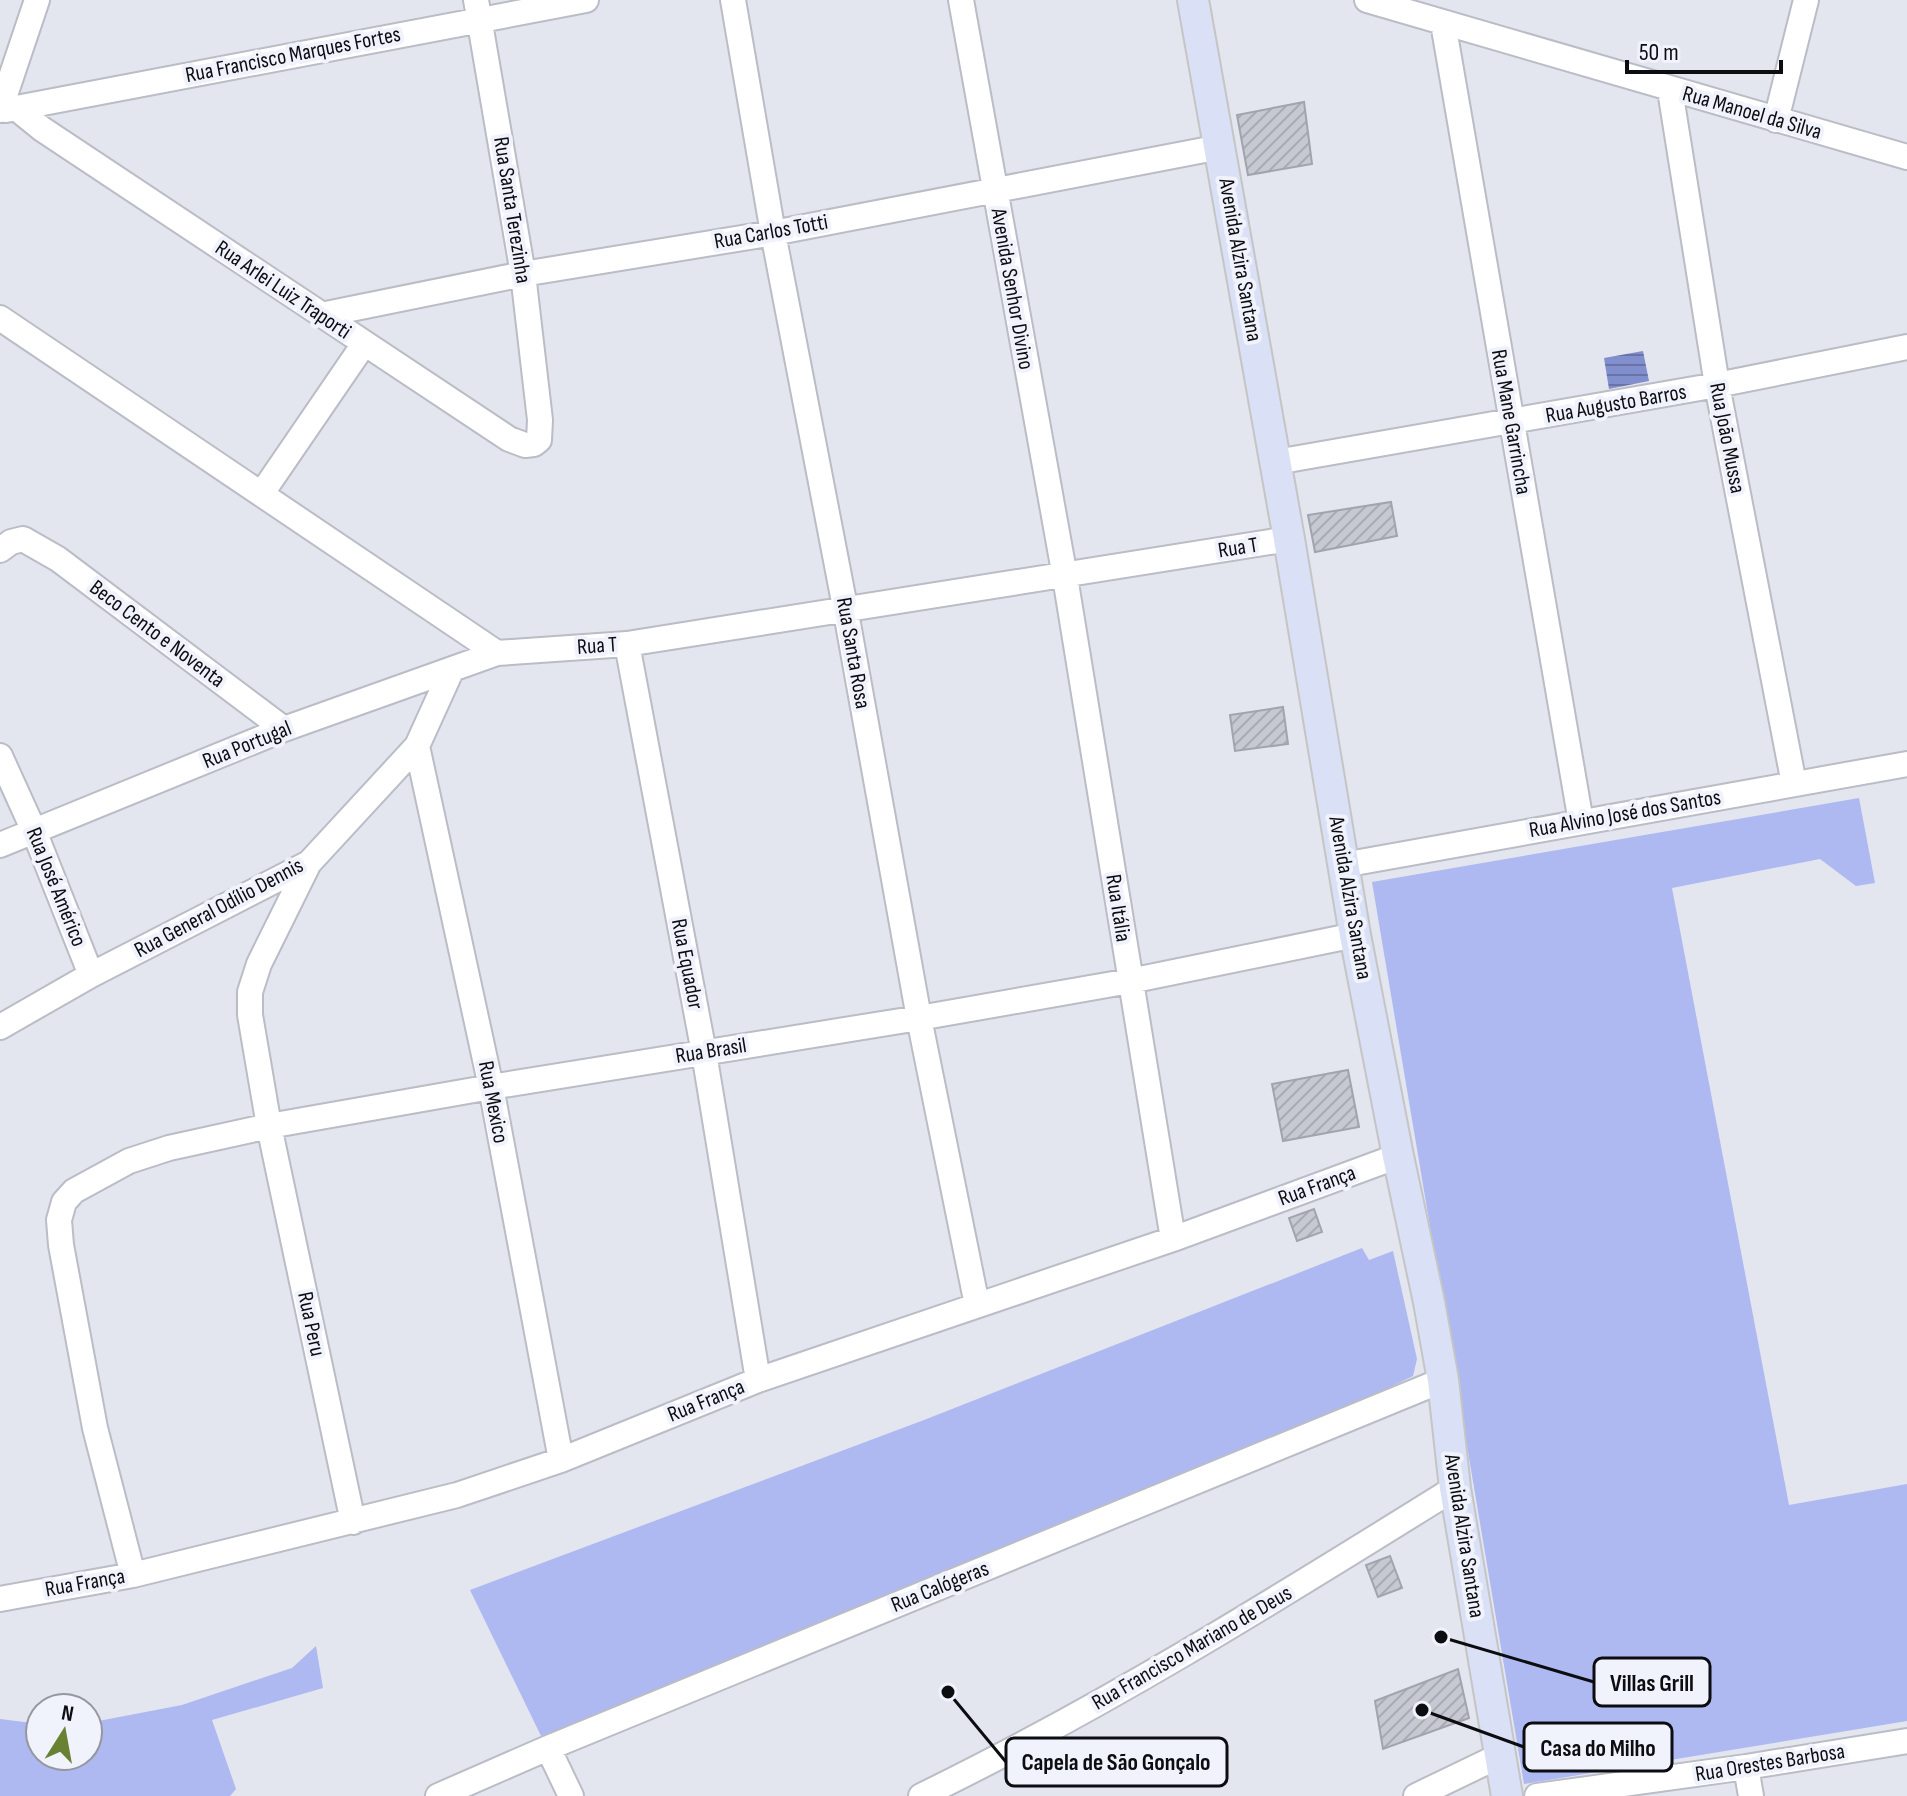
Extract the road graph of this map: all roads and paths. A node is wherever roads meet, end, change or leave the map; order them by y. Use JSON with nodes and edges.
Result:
{"nodes":[{"id":1,"x":37,"y":0,"type":"edge"},
{"id":2,"x":586,"y":0,"type":"edge"},
{"id":3,"x":733,"y":0,"type":"edge"},
{"id":4,"x":961,"y":0,"type":"edge"},
{"id":5,"x":1193,"y":0,"type":"edge"},
{"id":6,"x":1367,"y":0,"type":"edge"},
{"id":7,"x":1806,"y":0,"type":"edge"},
{"id":8,"x":478,"y":9,"type":"edge"},
{"id":9,"x":1443,"y":23,"type":"junction"},
{"id":10,"x":1670,"y":90,"type":"junction"},
{"id":11,"x":5,"y":110,"type":"edge"},
{"id":12,"x":1776,"y":120,"type":"junction"},
{"id":13,"x":1220,"y":147,"type":"junction"},
{"id":14,"x":1907,"y":157,"type":"edge"},
{"id":15,"x":993,"y":190,"type":"junction"},
{"id":16,"x":773,"y":233,"type":"junction"},
{"id":17,"x":523,"y":274,"type":"junction"},
{"id":18,"x":321,"y":315,"type":"junction"},
{"id":19,"x":0,"y":318,"type":"edge"},
{"id":20,"x":364,"y":344,"type":"junction"},
{"id":21,"x":1907,"y":347,"type":"edge"},
{"id":22,"x":1717,"y":385,"type":"junction"},
{"id":23,"x":540,"y":420,"type":"joint"},
{"id":24,"x":1511,"y":423,"type":"junction"},
{"id":25,"x":1276,"y":462,"type":"junction"},
{"id":26,"x":262,"y":493,"type":"junction"},
{"id":27,"x":1289,"y":539,"type":"junction"},
{"id":28,"x":0,"y":550,"type":"edge"},
{"id":29,"x":1065,"y":577,"type":"junction"},
{"id":30,"x":845,"y":607,"type":"junction"},
{"id":31,"x":627,"y":644,"type":"junction"},
{"id":32,"x":497,"y":653,"type":"junction"},
{"id":33,"x":452,"y":669,"type":"junction"},
{"id":34,"x":284,"y":729,"type":"junction"},
{"id":35,"x":417,"y":746,"type":"junction"},
{"id":36,"x":0,"y":756,"type":"edge"},
{"id":37,"x":1907,"y":764,"type":"edge"},
{"id":38,"x":1794,"y":784,"type":"junction"},
{"id":39,"x":1581,"y":822,"type":"junction"},
{"id":40,"x":34,"y":831,"type":"junction"},
{"id":41,"x":0,"y":845,"type":"edge"},
{"id":42,"x":309,"y":863,"type":"junction"},
{"id":43,"x":1343,"y":865,"type":"junction"},
{"id":44,"x":1355,"y":935,"type":"junction"},
{"id":45,"x":91,"y":975,"type":"junction"},
{"id":46,"x":1130,"y":981,"type":"junction"},
{"id":47,"x":919,"y":1018,"type":"junction"},
{"id":48,"x":0,"y":1027,"type":"edge"},
{"id":49,"x":704,"y":1053,"type":"junction"},
{"id":50,"x":491,"y":1087,"type":"junction"},
{"id":51,"x":269,"y":1126,"type":"junction"},
{"id":52,"x":1398,"y":1156,"type":"junction"},
{"id":53,"x":1173,"y":1239,"type":"junction"},
{"id":54,"x":977,"y":1305,"type":"junction"},
{"id":55,"x":758,"y":1380,"type":"junction"},
{"id":56,"x":1443,"y":1380,"type":"junction"},
{"id":57,"x":561,"y":1460,"type":"junction"},
{"id":58,"x":1455,"y":1488,"type":"junction"},
{"id":59,"x":353,"y":1522,"type":"junction"},
{"id":60,"x":133,"y":1575,"type":"junction"},
{"id":61,"x":0,"y":1599,"type":"edge"},
{"id":62,"x":1907,"y":1741,"type":"edge"},
{"id":63,"x":548,"y":1748,"type":"junction"},
{"id":64,"x":1501,"y":1755,"type":"junction"},
{"id":65,"x":1746,"y":1767,"type":"junction"},
{"id":66,"x":438,"y":1796,"type":"edge"},
{"id":67,"x":571,"y":1796,"type":"edge"},
{"id":68,"x":921,"y":1796,"type":"edge"},
{"id":69,"x":1416,"y":1796,"type":"edge"},
{"id":70,"x":1507,"y":1796,"type":"edge"},
{"id":71,"x":1537,"y":1796,"type":"edge"},
{"id":72,"x":1751,"y":1796,"type":"edge"}],
"edges":[{"from":1,"to":11,"type":"street"},
{"from":2,"to":8,"type":"street","name":"Rua Francisco Marques Fortes"},
{"from":3,"to":16,"type":"street","name":"Rua Santa Rosa"},
{"from":4,"to":15,"type":"street","name":"Avenida Senhor Divino"},
{"from":5,"to":13,"type":"main road","name":"Avenida Alzira Santana"},
{"from":6,"to":9,"type":"street","name":"Rua Manoel da Silva"},
{"from":7,"to":12,"type":"street"},
{"from":8,"to":11,"type":"street","name":"Rua Francisco Marques Fortes"},
{"from":8,"to":17,"type":"street","name":"Rua Santa Terezinha"},
{"from":9,"to":10,"type":"street","name":"Rua Manoel da Silva"},
{"from":9,"to":24,"type":"street","name":"Rua Mane Garrincha"},
{"from":10,"to":12,"type":"street","name":"Rua Manoel da Silva"},
{"from":10,"to":22,"type":"street","name":"Rua João Mussa"},
{"from":11,"to":18,"type":"street","name":"Rua Arlei Luiz Traporti"},
{"from":12,"to":14,"type":"street","name":"Rua Manoel da Silva"},
{"from":13,"to":15,"type":"street","name":"Rua Carlos Totti"},
{"from":13,"to":25,"type":"main road","name":"Avenida Alzira Santana"},
{"from":15,"to":16,"type":"street","name":"Rua Carlos Totti"},
{"from":15,"to":29,"type":"street","name":"Avenida Senhor Divino"},
{"from":16,"to":17,"type":"street","name":"Rua Carlos Totti"},
{"from":16,"to":30,"type":"street","name":"Rua Santa Rosa"},
{"from":17,"to":18,"type":"street","name":"Rua Carlos Totti"},
{"from":17,"to":23,"type":"street","name":"Rua Santa Terezinha"},
{"from":18,"to":20,"type":"street","name":"Rua Arlei Luiz Traporti"},
{"from":19,"to":26,"type":"street"},
{"from":20,"to":23,"type":"street","name":"Rua Arlei Luiz Traporti"},
{"from":20,"to":26,"type":"street"},
{"from":21,"to":22,"type":"street","name":"Rua Augusto Barros"},
{"from":22,"to":24,"type":"street","name":"Rua Augusto Barros"},
{"from":22,"to":38,"type":"street","name":"Rua João Mussa"},
{"from":24,"to":25,"type":"street","name":"Rua Augusto Barros"},
{"from":24,"to":39,"type":"street","name":"Rua Mane Garrincha"},
{"from":25,"to":27,"type":"main road","name":"Avenida Alzira Santana"},
{"from":26,"to":32,"type":"street"},
{"from":27,"to":29,"type":"street","name":"Rua T"},
{"from":27,"to":43,"type":"main road","name":"Avenida Alzira Santana"},
{"from":28,"to":34,"type":"street","name":"Beco Cento e Noventa"},
{"from":29,"to":30,"type":"street","name":"Rua T"},
{"from":29,"to":46,"type":"street","name":"Rua Itália"},
{"from":30,"to":31,"type":"street","name":"Rua T"},
{"from":30,"to":47,"type":"street","name":"Rua Santa Rosa"},
{"from":31,"to":32,"type":"street","name":"Rua T"},
{"from":31,"to":49,"type":"street","name":"Rua Equador"},
{"from":32,"to":33,"type":"street","name":"Rua Portugal"},
{"from":33,"to":34,"type":"street","name":"Rua Portugal"},
{"from":33,"to":35,"type":"street","name":"Rua General Odílio Dennis"},
{"from":34,"to":40,"type":"street","name":"Rua Portugal"},
{"from":35,"to":42,"type":"street","name":"Rua General Odílio Dennis"},
{"from":35,"to":50,"type":"street","name":"Rua Mexico"},
{"from":36,"to":40,"type":"street","name":"Rua José Américo"},
{"from":37,"to":38,"type":"street","name":"Rua Alvino José dos Santos"},
{"from":38,"to":39,"type":"street","name":"Rua Alvino José dos Santos"},
{"from":39,"to":43,"type":"street","name":"Rua Alvino José dos Santos"},
{"from":40,"to":41,"type":"street","name":"Rua Portugal"},
{"from":40,"to":45,"type":"street","name":"Rua José Américo"},
{"from":42,"to":45,"type":"street","name":"Rua General Odílio Dennis"},
{"from":42,"to":51,"type":"street","name":"Rua Peru"},
{"from":43,"to":44,"type":"main road","name":"Avenida Alzira Santana"},
{"from":44,"to":46,"type":"street","name":"Rua Brasil"},
{"from":44,"to":52,"type":"main road","name":"Avenida Alzira Santana"},
{"from":45,"to":48,"type":"street","name":"Rua General Odílio Dennis"},
{"from":46,"to":47,"type":"street","name":"Rua Brasil"},
{"from":46,"to":53,"type":"street","name":"Rua Itália"},
{"from":47,"to":49,"type":"street","name":"Rua Brasil"},
{"from":47,"to":54,"type":"street","name":"Rua Santa Rosa"},
{"from":49,"to":50,"type":"street","name":"Rua Brasil"},
{"from":49,"to":55,"type":"street","name":"Rua Equador"},
{"from":50,"to":51,"type":"street","name":"Rua Brasil"},
{"from":50,"to":57,"type":"street","name":"Rua Mexico"},
{"from":51,"to":59,"type":"street","name":"Rua Peru"},
{"from":51,"to":60,"type":"street","name":"Rua Brasil"},
{"from":52,"to":53,"type":"street","name":"Rua França"},
{"from":52,"to":56,"type":"main road","name":"Avenida Alzira Santana"},
{"from":53,"to":54,"type":"street","name":"Rua França"},
{"from":54,"to":55,"type":"street","name":"Rua França"},
{"from":55,"to":57,"type":"street","name":"Rua França"},
{"from":56,"to":58,"type":"main road","name":"Avenida Alzira Santana"},
{"from":56,"to":63,"type":"street","name":"Rua Calógeras"},
{"from":57,"to":59,"type":"street","name":"Rua França"},
{"from":58,"to":64,"type":"main road","name":"Avenida Alzira Santana"},
{"from":58,"to":68,"type":"street","name":"Rua Francisco Mariano de Deus"},
{"from":59,"to":60,"type":"street","name":"Rua França"},
{"from":60,"to":61,"type":"street","name":"Rua França"},
{"from":62,"to":65,"type":"street","name":"Rua Orestes Barbosa"},
{"from":63,"to":66,"type":"street","name":"Rua Calógeras"},
{"from":63,"to":67,"type":"street"},
{"from":64,"to":69,"type":"street"},
{"from":64,"to":70,"type":"main road","name":"Avenida Alzira Santana"},
{"from":65,"to":71,"type":"street","name":"Rua Orestes Barbosa"},
{"from":65,"to":72,"type":"street"}]}
